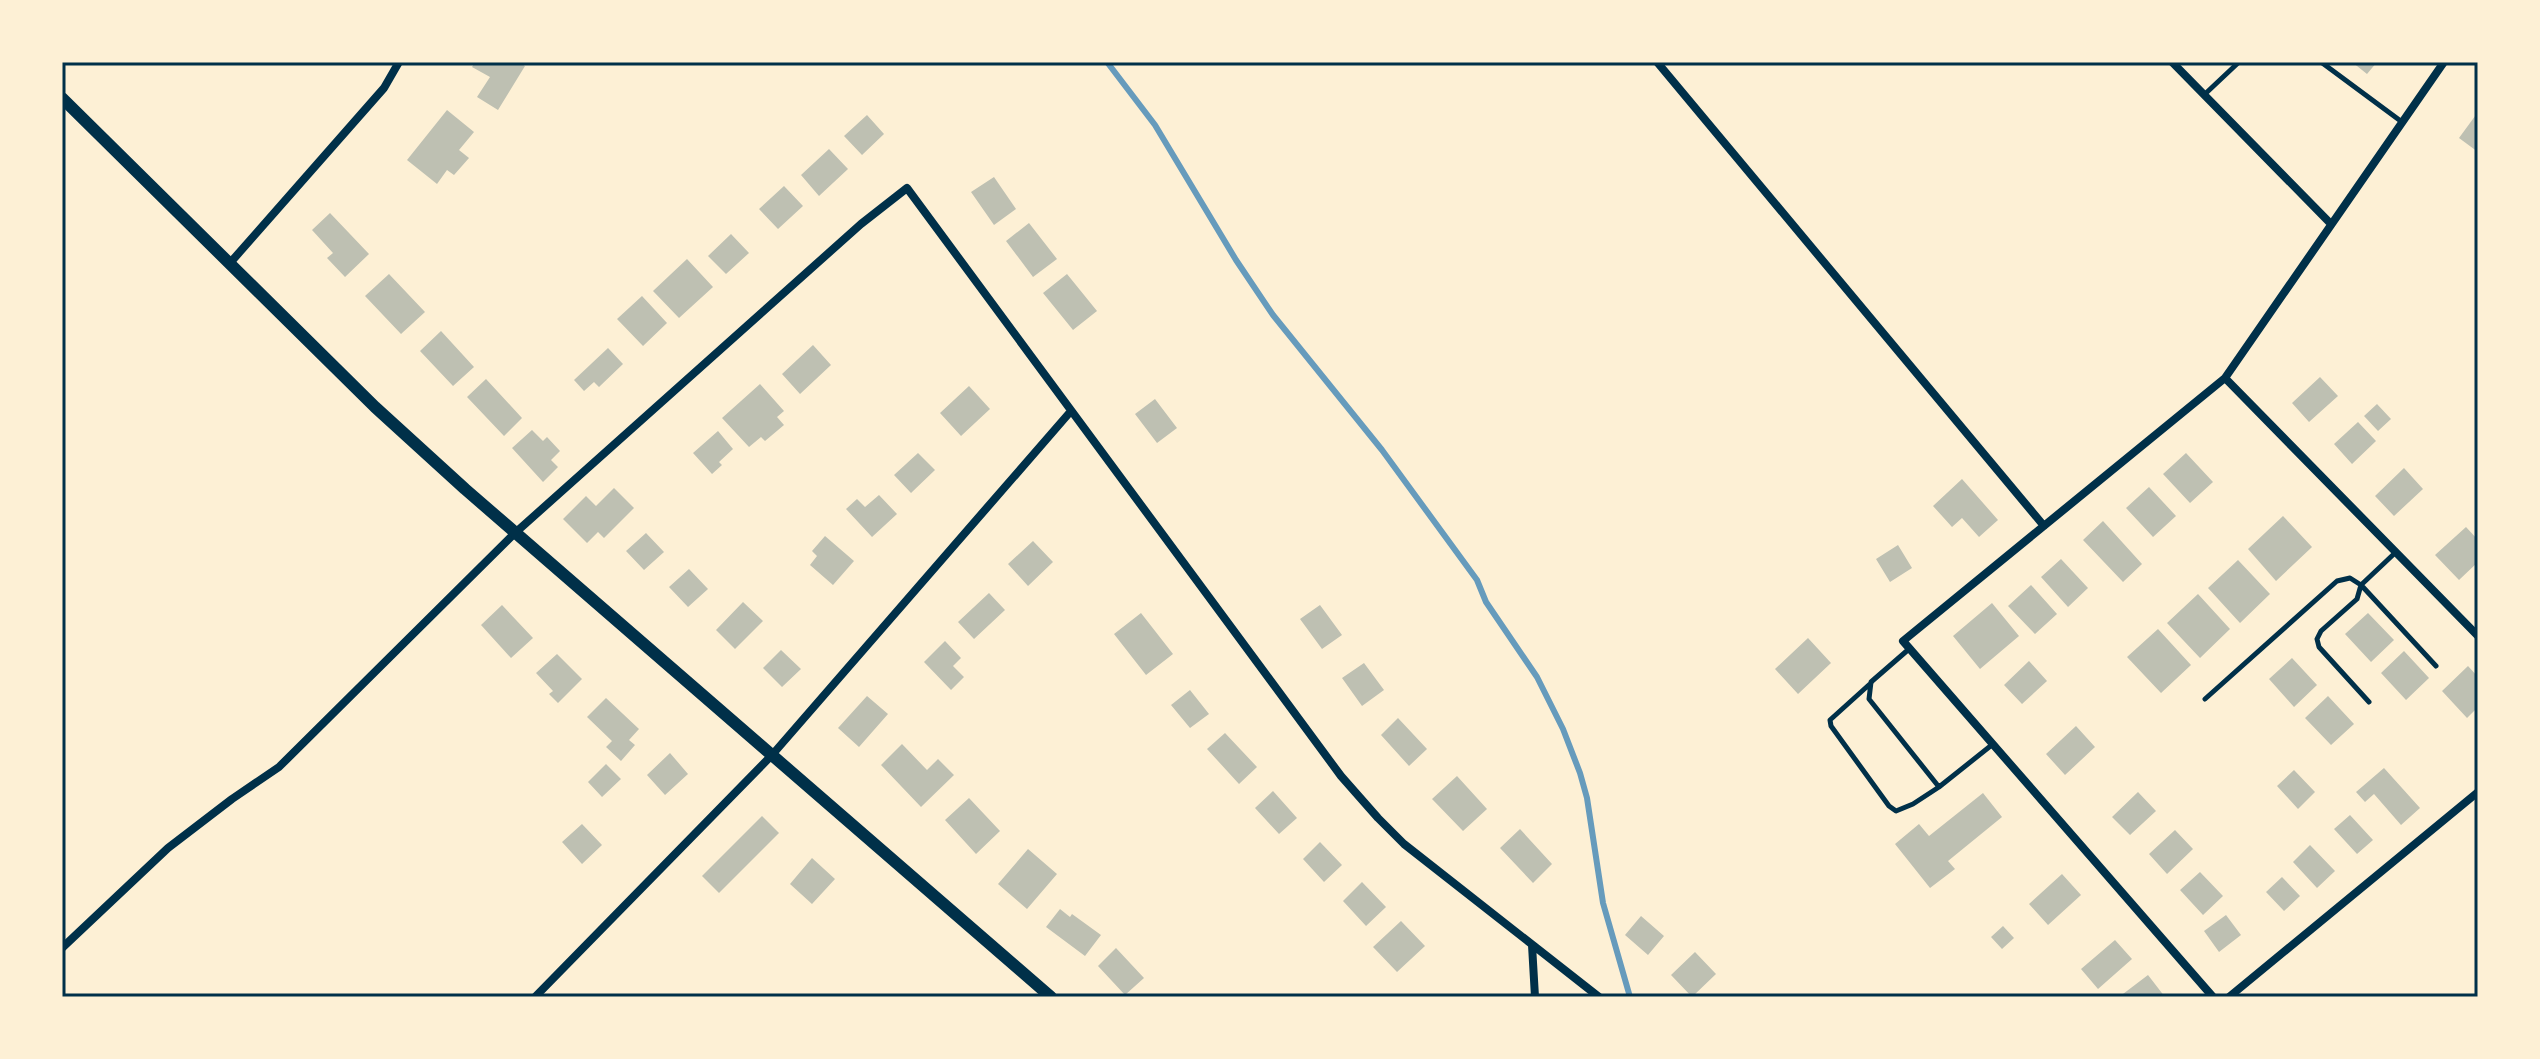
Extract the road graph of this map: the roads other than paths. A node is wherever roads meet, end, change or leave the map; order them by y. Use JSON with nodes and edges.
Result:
{"nodes":[{"id":1,"x":399,"y":62,"type":"edge"},
{"id":2,"x":1657,"y":62,"type":"edge"},
{"id":3,"x":2172,"y":62,"type":"edge"},
{"id":4,"x":2239,"y":62,"type":"edge"},
{"id":5,"x":2321,"y":62,"type":"edge"},
{"id":6,"x":2444,"y":62,"type":"edge"},
{"id":7,"x":2204,"y":95,"type":"junction"},
{"id":8,"x":62,"y":98,"type":"edge"},
{"id":9,"x":2402,"y":122,"type":"junction"},
{"id":10,"x":2331,"y":224,"type":"junction"},
{"id":11,"x":230,"y":263,"type":"junction"},
{"id":12,"x":2225,"y":378,"type":"junction"},
{"id":13,"x":1071,"y":411,"type":"junction"},
{"id":14,"x":2044,"y":526,"type":"junction"},
{"id":15,"x":515,"y":533,"type":"junction"},
{"id":16,"x":2396,"y":552,"type":"junction"},
{"id":17,"x":2361,"y":585,"type":"junction"},
{"id":18,"x":2478,"y":636,"type":"edge"},
{"id":19,"x":1906,"y":644,"type":"junction"},
{"id":20,"x":2436,"y":666,"type":"dead end"},
{"id":21,"x":1871,"y":682,"type":"junction"},
{"id":22,"x":2205,"y":699,"type":"dead end"},
{"id":23,"x":2369,"y":702,"type":"dead end"},
{"id":24,"x":1993,"y":744,"type":"junction"},
{"id":25,"x":772,"y":755,"type":"junction"},
{"id":26,"x":1939,"y":787,"type":"junction"},
{"id":27,"x":2478,"y":792,"type":"edge"},
{"id":28,"x":1532,"y":945,"type":"junction"},
{"id":29,"x":62,"y":948,"type":"edge"},
{"id":30,"x":535,"y":997,"type":"edge"},
{"id":31,"x":1051,"y":997,"type":"edge"},
{"id":32,"x":1535,"y":997,"type":"edge"},
{"id":33,"x":1599,"y":997,"type":"edge"},
{"id":34,"x":2213,"y":997,"type":"edge"},
{"id":35,"x":2229,"y":997,"type":"edge"}],
"edges":[{"from":1,"to":11,"type":"street"},
{"from":2,"to":14,"type":"street"},
{"from":3,"to":7,"type":"street"},
{"from":4,"to":7,"type":"lane"},
{"from":5,"to":9,"type":"lane"},
{"from":6,"to":9,"type":"street"},
{"from":7,"to":10,"type":"street"},
{"from":8,"to":11,"type":"street"},
{"from":9,"to":10,"type":"street"},
{"from":10,"to":12,"type":"street"},
{"from":11,"to":15,"type":"street"},
{"from":12,"to":14,"type":"street"},
{"from":12,"to":16,"type":"street"},
{"from":13,"to":15,"type":"street"},
{"from":13,"to":25,"type":"street"},
{"from":13,"to":28,"type":"street"},
{"from":14,"to":19,"type":"street"},
{"from":15,"to":25,"type":"street"},
{"from":15,"to":29,"type":"street"},
{"from":16,"to":17,"type":"lane"},
{"from":16,"to":18,"type":"street"},
{"from":17,"to":20,"type":"lane"},
{"from":17,"to":22,"type":"lane"},
{"from":17,"to":23,"type":"lane"},
{"from":19,"to":21,"type":"lane"},
{"from":19,"to":24,"type":"street"},
{"from":21,"to":26,"type":"lane"},
{"from":21,"to":26,"type":"lane"},
{"from":24,"to":26,"type":"lane"},
{"from":24,"to":34,"type":"street"},
{"from":25,"to":30,"type":"street"},
{"from":25,"to":31,"type":"street"},
{"from":27,"to":35,"type":"street"},
{"from":28,"to":32,"type":"street"},
{"from":28,"to":33,"type":"street"}]}
